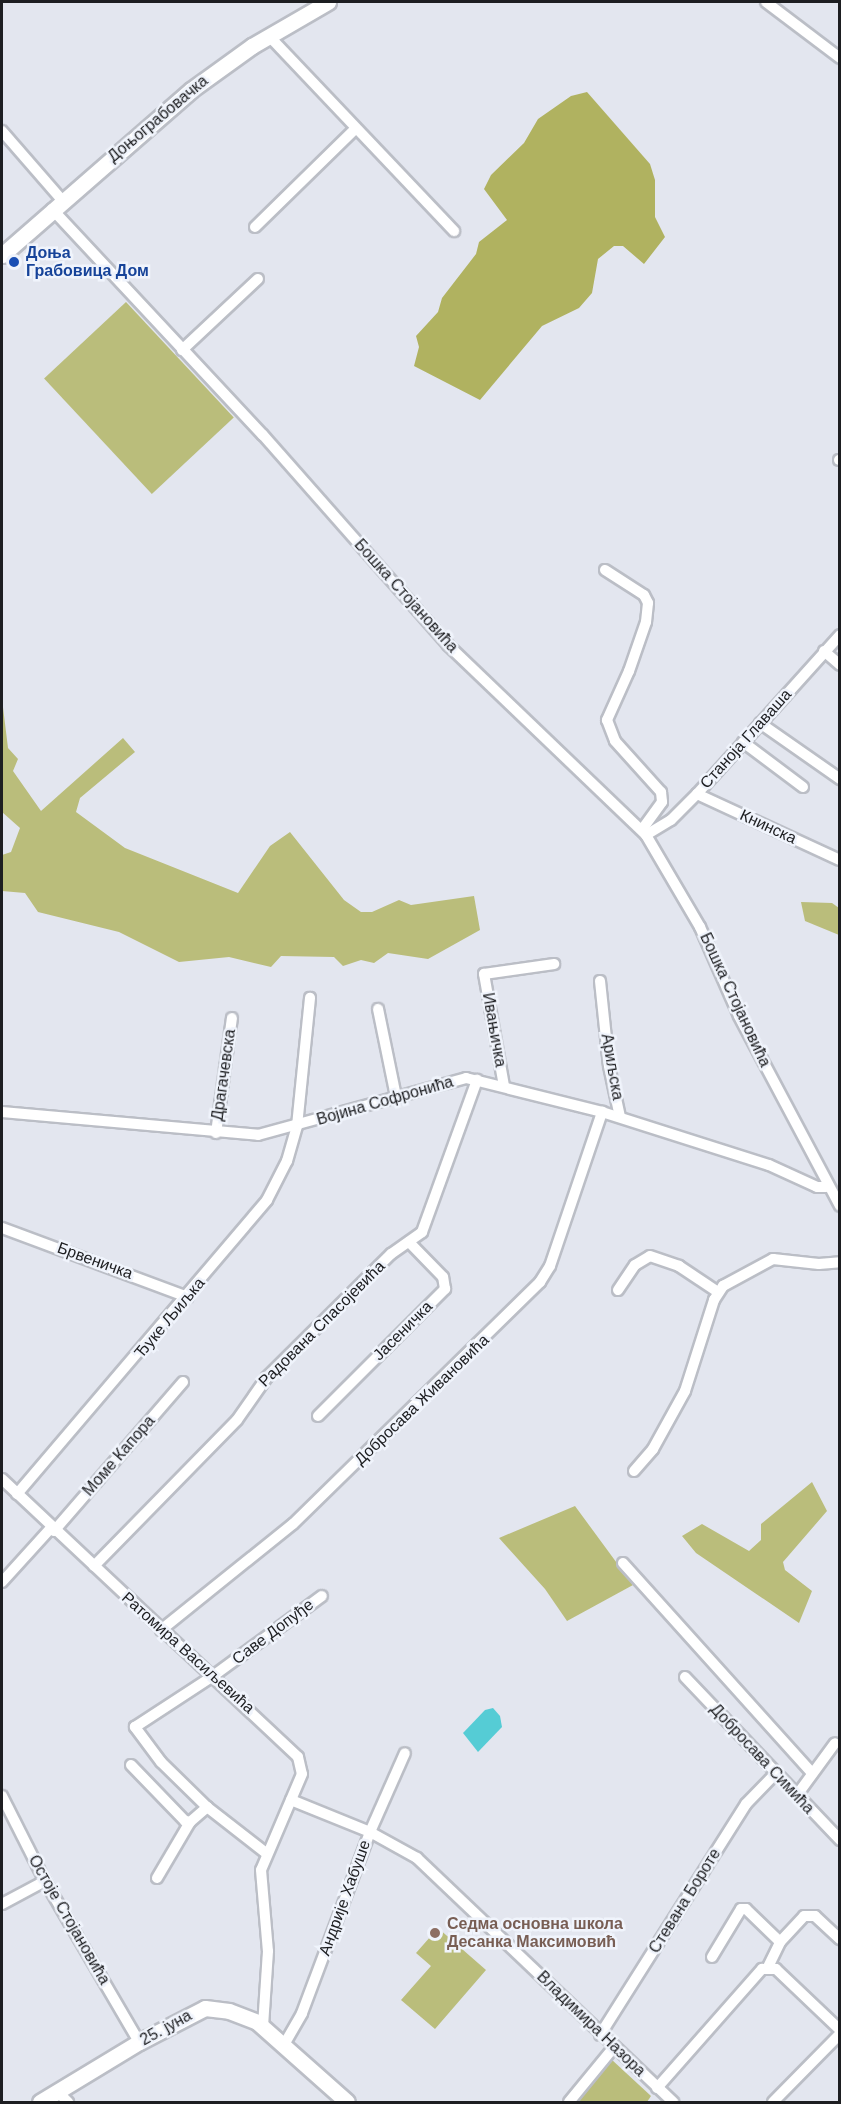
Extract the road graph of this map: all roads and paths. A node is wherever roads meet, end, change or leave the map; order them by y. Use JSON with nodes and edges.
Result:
{"nodes":[{"id":1,"x":328,"y":2,"type":"edge"},
{"id":2,"x":766,"y":2,"type":"edge"},
{"id":3,"x":269,"y":36,"type":"junction"},
{"id":4,"x":840,"y":58,"type":"edge"},
{"id":5,"x":356,"y":128,"type":"junction"},
{"id":6,"x":2,"y":131,"type":"edge"},
{"id":7,"x":57,"y":205,"type":"junction"},
{"id":8,"x":255,"y":227,"type":"dead end"},
{"id":9,"x":454,"y":231,"type":"dead end"},
{"id":10,"x":2,"y":255,"type":"edge"},
{"id":11,"x":258,"y":279,"type":"dead end"},
{"id":12,"x":182,"y":350,"type":"junction"},
{"id":13,"x":605,"y":570,"type":"dead end"},
{"id":14,"x":840,"y":635,"type":"edge"},
{"id":15,"x":824,"y":651,"type":"junction"},
{"id":16,"x":840,"y":665,"type":"edge"},
{"id":17,"x":760,"y":723,"type":"junction"},
{"id":18,"x":743,"y":742,"type":"junction"},
{"id":19,"x":840,"y":779,"type":"edge"},
{"id":20,"x":803,"y":787,"type":"dead end"},
{"id":21,"x":697,"y":794,"type":"junction"},
{"id":22,"x":644,"y":832,"type":"junction"},
{"id":23,"x":840,"y":860,"type":"edge"},
{"id":24,"x":554,"y":964,"type":"dead end"},
{"id":25,"x":600,"y":981,"type":"dead end"},
{"id":26,"x":310,"y":998,"type":"dead end"},
{"id":27,"x":378,"y":1009,"type":"dead end"},
{"id":28,"x":232,"y":1018,"type":"dead end"},
{"id":29,"x":477,"y":1080,"type":"junction"},
{"id":30,"x":504,"y":1086,"type":"junction"},
{"id":31,"x":396,"y":1097,"type":"junction"},
{"id":32,"x":2,"y":1112,"type":"edge"},
{"id":33,"x":602,"y":1112,"type":"junction"},
{"id":34,"x":620,"y":1117,"type":"junction"},
{"id":35,"x":297,"y":1126,"type":"junction"},
{"id":36,"x":216,"y":1133,"type":"junction"},
{"id":37,"x":826,"y":1187,"type":"junction"},
{"id":38,"x":840,"y":1206,"type":"edge"},
{"id":39,"x":2,"y":1228,"type":"edge"},
{"id":40,"x":409,"y":1242,"type":"junction"},
{"id":41,"x":840,"y":1262,"type":"edge"},
{"id":42,"x":618,"y":1290,"type":"dead end"},
{"id":43,"x":718,"y":1292,"type":"junction"},
{"id":44,"x":188,"y":1297,"type":"junction"},
{"id":45,"x":183,"y":1382,"type":"dead end"},
{"id":46,"x":318,"y":1416,"type":"dead end"},
{"id":47,"x":634,"y":1472,"type":"dead end"},
{"id":48,"x":2,"y":1479,"type":"edge"},
{"id":49,"x":17,"y":1494,"type":"junction"},
{"id":50,"x":52,"y":1529,"type":"junction"},
{"id":51,"x":623,"y":1563,"type":"dead end"},
{"id":52,"x":94,"y":1566,"type":"junction"},
{"id":53,"x":2,"y":1582,"type":"edge"},
{"id":54,"x":322,"y":1596,"type":"dead end"},
{"id":55,"x":161,"y":1629,"type":"junction"},
{"id":56,"x":213,"y":1676,"type":"junction"},
{"id":57,"x":685,"y":1677,"type":"dead end"},
{"id":58,"x":835,"y":1743,"type":"dead end"},
{"id":59,"x":405,"y":1753,"type":"dead end"},
{"id":60,"x":131,"y":1765,"type":"dead end"},
{"id":61,"x":776,"y":1773,"type":"junction"},
{"id":62,"x":812,"y":1773,"type":"junction"},
{"id":63,"x":796,"y":1795,"type":"junction"},
{"id":64,"x":291,"y":1800,"type":"junction"},
{"id":65,"x":3,"y":1802,"type":"edge"},
{"id":66,"x":207,"y":1807,"type":"junction"},
{"id":67,"x":190,"y":1822,"type":"junction"},
{"id":68,"x":370,"y":1832,"type":"junction"},
{"id":69,"x":840,"y":1840,"type":"edge"},
{"id":70,"x":266,"y":1853,"type":"junction"},
{"id":71,"x":157,"y":1878,"type":"dead end"},
{"id":72,"x":45,"y":1881,"type":"junction"},
{"id":73,"x":2,"y":1904,"type":"edge"},
{"id":74,"x":840,"y":1939,"type":"edge"},
{"id":75,"x":780,"y":1942,"type":"junction"},
{"id":76,"x":712,"y":1957,"type":"dead end"},
{"id":77,"x":768,"y":1967,"type":"junction"},
{"id":78,"x":263,"y":2026,"type":"junction"},
{"id":79,"x":840,"y":2032,"type":"edge"},
{"id":80,"x":600,"y":2035,"type":"junction"},
{"id":81,"x":139,"y":2042,"type":"junction"},
{"id":82,"x":285,"y":2043,"type":"junction"},
{"id":83,"x":614,"y":2047,"type":"junction"},
{"id":84,"x":657,"y":2088,"type":"junction"},
{"id":85,"x":64,"y":2098,"type":"edge"},
{"id":86,"x":40,"y":2103,"type":"edge"},
{"id":87,"x":347,"y":2103,"type":"edge"},
{"id":88,"x":569,"y":2103,"type":"edge"},
{"id":89,"x":673,"y":2103,"type":"edge"},
{"id":90,"x":773,"y":2103,"type":"edge"}],
"edges":[{"from":1,"to":3,"type":"street","name":"Доњограбовачка"},
{"from":2,"to":4,"type":"street"},
{"from":3,"to":5,"type":"street"},
{"from":3,"to":7,"type":"street","name":"Доњограбовачка"},
{"from":5,"to":8,"type":"street"},
{"from":5,"to":9,"type":"street"},
{"from":6,"to":7,"type":"street","name":"Бошка Стојановића"},
{"from":7,"to":10,"type":"street","name":"Доњограбовачка"},
{"from":7,"to":12,"type":"street","name":"Бошка Стојановића"},
{"from":11,"to":12,"type":"street"},
{"from":12,"to":22,"type":"street","name":"Бошка Стојановића"},
{"from":13,"to":22,"type":"street"},
{"from":14,"to":15,"type":"street","name":"Станоја Главаша"},
{"from":15,"to":16,"type":"street"},
{"from":15,"to":17,"type":"street","name":"Станоја Главаша"},
{"from":17,"to":18,"type":"street","name":"Станоја Главаша"},
{"from":17,"to":19,"type":"street"},
{"from":18,"to":20,"type":"street"},
{"from":18,"to":21,"type":"street","name":"Станоја Главаша"},
{"from":21,"to":22,"type":"street","name":"Станоја Главаша"},
{"from":21,"to":23,"type":"street","name":"Книнска"},
{"from":22,"to":37,"type":"street","name":"Бошка Стојановића"},
{"from":24,"to":30,"type":"street","name":"Ивањичка"},
{"from":25,"to":34,"type":"street","name":"Ариљска"},
{"from":26,"to":35,"type":"street","name":"Ђуке Љиљка"},
{"from":27,"to":31,"type":"street"},
{"from":28,"to":36,"type":"street","name":"Драгачевска"},
{"from":29,"to":30,"type":"street","name":"Војина Софронића"},
{"from":29,"to":31,"type":"street","name":"Војина Софронића"},
{"from":29,"to":40,"type":"street","name":"Радована Спасојевића"},
{"from":30,"to":33,"type":"street","name":"Војина Софронића"},
{"from":31,"to":35,"type":"street","name":"Војина Софронића"},
{"from":32,"to":36,"type":"street","name":"Војина Софронића"},
{"from":33,"to":34,"type":"street","name":"Војина Софронића"},
{"from":33,"to":55,"type":"street","name":"Добросава Живановића"},
{"from":34,"to":37,"type":"street","name":"Војина Софронића"},
{"from":35,"to":36,"type":"street","name":"Војина Софронића"},
{"from":35,"to":44,"type":"street","name":"Ђуке Љиљка"},
{"from":37,"to":38,"type":"street","name":"Бошка Стојановића"},
{"from":39,"to":44,"type":"street","name":"Брвеничка"},
{"from":40,"to":46,"type":"street","name":"Јасеничка"},
{"from":40,"to":52,"type":"street","name":"Радована Спасојевића"},
{"from":41,"to":43,"type":"street"},
{"from":42,"to":43,"type":"street"},
{"from":43,"to":47,"type":"street"},
{"from":44,"to":49,"type":"street","name":"Ђуке Љиљка"},
{"from":45,"to":50,"type":"street","name":"Моме Капора"},
{"from":48,"to":49,"type":"street","name":"Ратомира Васиљевића"},
{"from":49,"to":50,"type":"street","name":"Ратомира Васиљевића"},
{"from":50,"to":52,"type":"street","name":"Ратомира Васиљевића"},
{"from":50,"to":53,"type":"street","name":"Моме Капора"},
{"from":51,"to":62,"type":"street"},
{"from":52,"to":55,"type":"street","name":"Ратомира Васиљевића"},
{"from":54,"to":56,"type":"street","name":"Саве Допуђе"},
{"from":55,"to":56,"type":"street","name":"Ратомира Васиљевића"},
{"from":56,"to":64,"type":"street","name":"Ратомира Васиљевића"},
{"from":56,"to":66,"type":"street","name":"Саве Допуђе"},
{"from":57,"to":61,"type":"street","name":"Добросава Симића"},
{"from":58,"to":62,"type":"street"},
{"from":59,"to":68,"type":"street","name":"Андрије Хабуше"},
{"from":60,"to":67,"type":"street"},
{"from":61,"to":63,"type":"street","name":"Добросава Симића"},
{"from":61,"to":80,"type":"street","name":"Стевана Бороте"},
{"from":62,"to":63,"type":"street"},
{"from":63,"to":69,"type":"street","name":"Добросава Симића"},
{"from":64,"to":68,"type":"street","name":"Владимира Назора"},
{"from":64,"to":70,"type":"street","name":"Ратомира Васиљевића"},
{"from":65,"to":72,"type":"street","name":"Остоје Стојановића"},
{"from":66,"to":67,"type":"street"},
{"from":66,"to":70,"type":"street"},
{"from":67,"to":71,"type":"street"},
{"from":68,"to":80,"type":"street","name":"Владимира Назора"},
{"from":68,"to":82,"type":"street","name":"Андрије Хабуше"},
{"from":70,"to":78,"type":"street","name":"Ратомира Васиљевића"},
{"from":72,"to":73,"type":"street"},
{"from":72,"to":81,"type":"street","name":"Остоје Стојановића"},
{"from":74,"to":75,"type":"street"},
{"from":75,"to":76,"type":"street"},
{"from":75,"to":77,"type":"street"},
{"from":77,"to":79,"type":"street"},
{"from":77,"to":84,"type":"street"},
{"from":78,"to":81,"type":"street","name":"25. јуна"},
{"from":78,"to":82,"type":"street","name":"25. јуна"},
{"from":79,"to":90,"type":"street"},
{"from":80,"to":83,"type":"street","name":"Владимира Назора"},
{"from":81,"to":85,"type":"street","name":"25. јуна"},
{"from":82,"to":87,"type":"street","name":"25. јуна"},
{"from":83,"to":84,"type":"street","name":"Владимира Назора"},
{"from":83,"to":88,"type":"street"},
{"from":84,"to":89,"type":"street","name":"Владимира Назора"},
{"from":85,"to":86,"type":"street","name":"25. јуна"}]}
